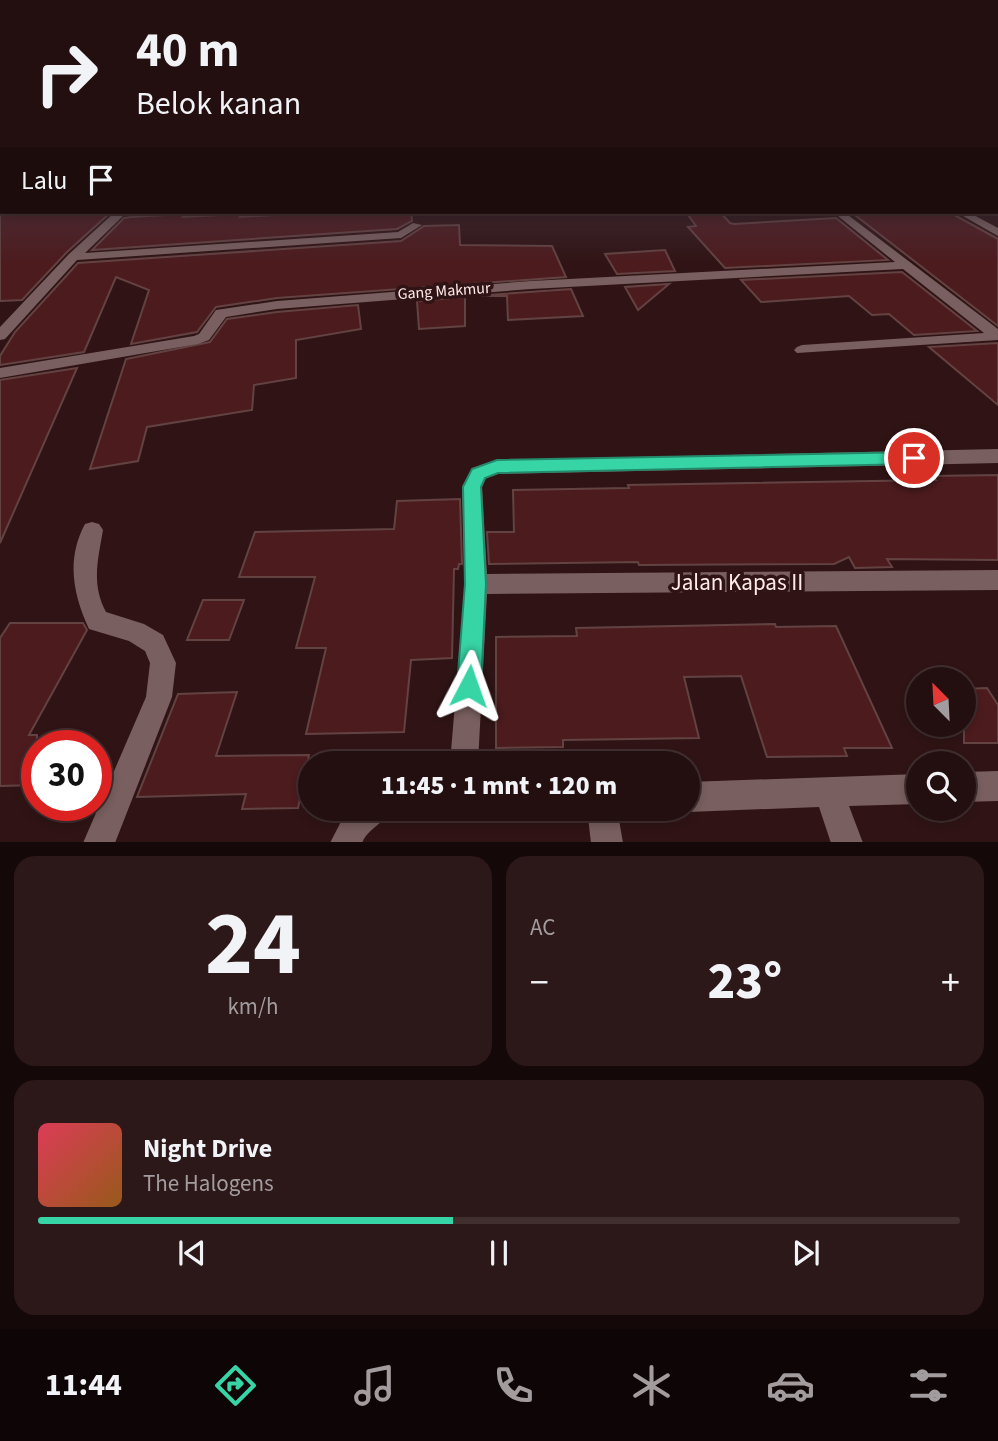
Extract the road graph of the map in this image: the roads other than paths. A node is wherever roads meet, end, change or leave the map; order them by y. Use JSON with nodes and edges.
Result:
{"nodes":[{"id":1,"x":118,"y":214,"type":"edge"},
{"id":2,"x":840,"y":214,"type":"edge"},
{"id":3,"x":965,"y":214,"type":"edge"},
{"id":4,"x":417,"y":225,"type":"dead end"},
{"id":5,"x":998,"y":233,"type":"edge"},
{"id":6,"x":73,"y":257,"type":"junction"},
{"id":7,"x":903,"y":265,"type":"junction"},
{"id":8,"x":998,"y":336,"type":"edge"},
{"id":9,"x":0,"y":337,"type":"edge"},
{"id":10,"x":802,"y":350,"type":"dead end"},
{"id":11,"x":0,"y":373,"type":"edge"},
{"id":12,"x":998,"y":456,"type":"edge"},
{"id":13,"x":92,"y":530,"type":"dead end"},
{"id":14,"x":998,"y":580,"type":"edge"},
{"id":15,"x":476,"y":584,"type":"junction"},
{"id":16,"x":465,"y":751,"type":"edge"},
{"id":17,"x":998,"y":786,"type":"edge"},
{"id":18,"x":976,"y":787,"type":"edge"},
{"id":19,"x":906,"y":789,"type":"edge"},
{"id":20,"x":828,"y":792,"type":"junction"},
{"id":21,"x":700,"y":797,"type":"edge"},
{"id":22,"x":356,"y":821,"type":"edge"},
{"id":23,"x":604,"y":821,"type":"edge"},
{"id":24,"x":99,"y":842,"type":"edge"},
{"id":25,"x":346,"y":842,"type":"edge"},
{"id":26,"x":607,"y":842,"type":"edge"},
{"id":27,"x":847,"y":842,"type":"edge"}],
"edges":[{"from":1,"to":6,"type":"street"},
{"from":2,"to":7,"type":"street"},
{"from":3,"to":5,"type":"street"},
{"from":4,"to":6,"type":"street"},
{"from":6,"to":9,"type":"street"},
{"from":7,"to":8,"type":"street"},
{"from":7,"to":11,"type":"street","name":"Gang Makmur"},
{"from":8,"to":10,"type":"street"},
{"from":12,"to":15,"type":"street"},
{"from":13,"to":24,"type":"street"},
{"from":14,"to":15,"type":"street","name":"Jalan Kapas II"},
{"from":15,"to":16,"type":"street"},
{"from":17,"to":18,"type":"street"},
{"from":19,"to":20,"type":"street"},
{"from":20,"to":21,"type":"street"},
{"from":20,"to":27,"type":"street"},
{"from":22,"to":25,"type":"street"},
{"from":23,"to":26,"type":"street"}]}
